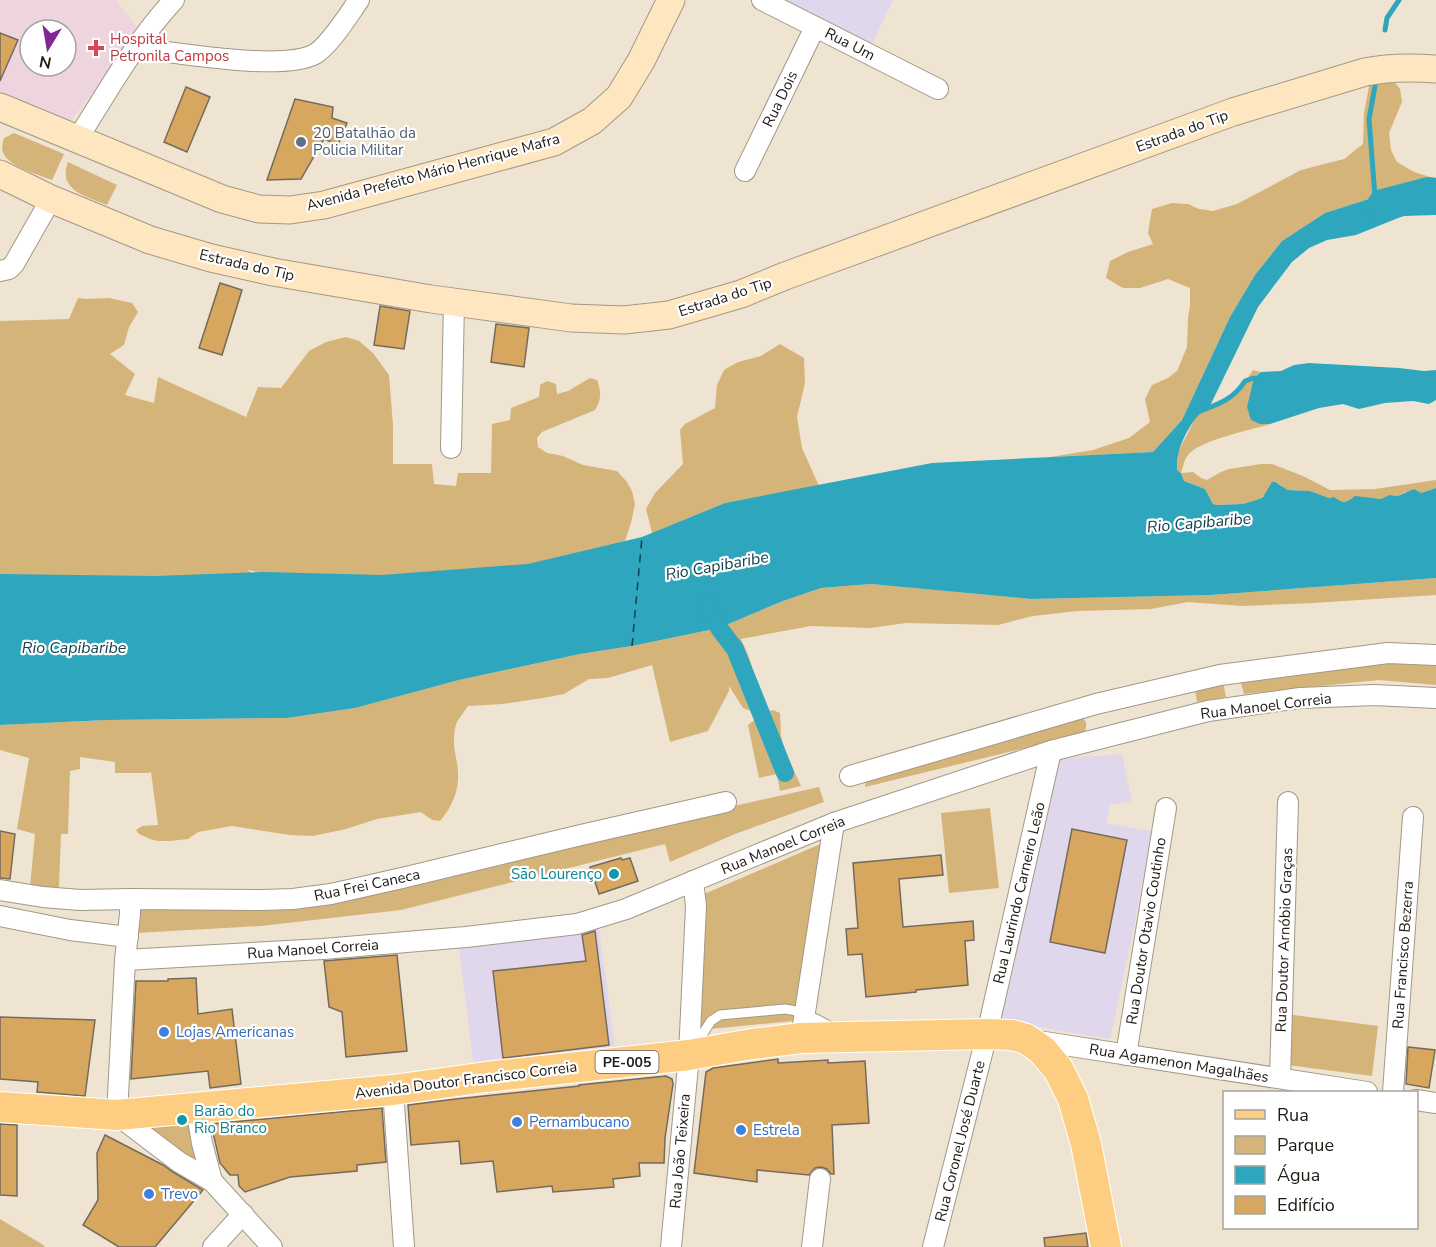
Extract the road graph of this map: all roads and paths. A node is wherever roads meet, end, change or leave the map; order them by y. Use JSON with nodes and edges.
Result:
{"nodes":[{"id":1,"x":174,"y":0,"type":"edge"},
{"id":2,"x":359,"y":0,"type":"edge"},
{"id":3,"x":671,"y":0,"type":"edge"},
{"id":4,"x":762,"y":0,"type":"edge"},
{"id":5,"x":815,"y":27,"type":"junction"},
{"id":6,"x":135,"y":48,"type":"junction"},
{"id":7,"x":1436,"y":69,"type":"edge"},
{"id":8,"x":938,"y":89,"type":"dead end"},
{"id":9,"x":0,"y":107,"type":"edge"},
{"id":10,"x":77,"y":140,"type":"junction"},
{"id":11,"x":745,"y":171,"type":"dead end"},
{"id":12,"x":0,"y":174,"type":"edge"},
{"id":13,"x":51,"y":199,"type":"junction"},
{"id":14,"x":0,"y":271,"type":"edge"},
{"id":15,"x":454,"y":302,"type":"junction"},
{"id":16,"x":451,"y":448,"type":"dead end"},
{"id":17,"x":1436,"y":655,"type":"edge"},
{"id":18,"x":1436,"y":698,"type":"edge"},
{"id":19,"x":1051,"y":752,"type":"junction"},
{"id":20,"x":850,"y":776,"type":"dead end"},
{"id":21,"x":726,"y":802,"type":"dead end"},
{"id":22,"x":1288,"y":802,"type":"dead end"},
{"id":23,"x":1166,"y":808,"type":"dead end"},
{"id":24,"x":1413,"y":817,"type":"dead end"},
{"id":25,"x":834,"y":823,"type":"junction"},
{"id":26,"x":693,"y":881,"type":"junction"},
{"id":27,"x":0,"y":890,"type":"edge"},
{"id":28,"x":130,"y":899,"type":"junction"},
{"id":29,"x":0,"y":916,"type":"edge"},
{"id":30,"x":128,"y":937,"type":"junction"},
{"id":31,"x":125,"y":960,"type":"junction"},
{"id":32,"x":803,"y":1026,"type":"junction"},
{"id":33,"x":987,"y":1034,"type":"junction"},
{"id":34,"x":1026,"y":1039,"type":"junction"},
{"id":35,"x":1126,"y":1054,"type":"junction"},
{"id":36,"x":689,"y":1055,"type":"junction"},
{"id":37,"x":1280,"y":1078,"type":"junction"},
{"id":38,"x":393,"y":1090,"type":"junction"},
{"id":39,"x":1361,"y":1091,"type":"edge"},
{"id":40,"x":1393,"y":1091,"type":"edge"},
{"id":41,"x":1418,"y":1100,"type":"edge"},
{"id":42,"x":1436,"y":1103,"type":"edge"},
{"id":43,"x":0,"y":1107,"type":"edge"},
{"id":44,"x":196,"y":1108,"type":"junction"},
{"id":45,"x":117,"y":1115,"type":"junction"},
{"id":46,"x":820,"y":1179,"type":"dead end"},
{"id":47,"x":212,"y":1181,"type":"junction"},
{"id":48,"x":243,"y":1214,"type":"junction"},
{"id":49,"x":213,"y":1247,"type":"edge"},
{"id":50,"x":272,"y":1247,"type":"edge"},
{"id":51,"x":404,"y":1247,"type":"edge"},
{"id":52,"x":671,"y":1247,"type":"edge"},
{"id":53,"x":812,"y":1247,"type":"edge"},
{"id":54,"x":933,"y":1247,"type":"edge"},
{"id":55,"x":1106,"y":1247,"type":"edge"}],
"edges":[{"from":1,"to":6,"type":"street"},
{"from":2,"to":6,"type":"street"},
{"from":3,"to":10,"type":"street","name":"Avenida Prefeito Mário Henrique Mafra"},
{"from":4,"to":5,"type":"street","name":"Rua Um"},
{"from":5,"to":8,"type":"street","name":"Rua Um"},
{"from":5,"to":11,"type":"street","name":"Rua Dois"},
{"from":6,"to":10,"type":"street"},
{"from":7,"to":15,"type":"street","name":"Estrada do Tip"},
{"from":9,"to":10,"type":"street","name":"Avenida Prefeito Mário Henrique Mafra"},
{"from":12,"to":13,"type":"street","name":"Estrada do Tip"},
{"from":13,"to":14,"type":"street"},
{"from":13,"to":15,"type":"street","name":"Estrada do Tip"},
{"from":15,"to":16,"type":"street"},
{"from":17,"to":20,"type":"street"},
{"from":18,"to":19,"type":"street","name":"Rua Manoel Correia"},
{"from":19,"to":25,"type":"street","name":"Rua Manoel Correia"},
{"from":19,"to":33,"type":"street","name":"Rua Laurindo Carneiro Leão"},
{"from":21,"to":28,"type":"street","name":"Rua Frei Caneca"},
{"from":22,"to":37,"type":"street","name":"Rua Doutor Arnóbio Graças"},
{"from":23,"to":35,"type":"street","name":"Rua Doutor Otavio Coutinho"},
{"from":24,"to":40,"type":"street","name":"Rua Francisco Bezerra"},
{"from":25,"to":26,"type":"street","name":"Rua Manoel Correia"},
{"from":25,"to":32,"type":"street"},
{"from":26,"to":31,"type":"street","name":"Rua Manoel Correia"},
{"from":26,"to":36,"type":"street","name":"Rua João Teixeira"},
{"from":27,"to":28,"type":"street","name":"Rua Frei Caneca"},
{"from":28,"to":30,"type":"street"},
{"from":29,"to":30,"type":"street"},
{"from":30,"to":31,"type":"street"},
{"from":31,"to":45,"type":"street"},
{"from":32,"to":33,"type":"main road","name":"Avenida Doutor Francisco Correia","number":"PE-005"},
{"from":32,"to":36,"type":"main road","name":"Avenida Doutor Francisco Correia","number":"PE-005"},
{"from":33,"to":34,"type":"main road","name":"Avenida Doutor Francisco Correia","number":"PE-005"},
{"from":33,"to":54,"type":"street","name":"Rua Coronel José Duarte"},
{"from":34,"to":35,"type":"street","name":"Rua Agamenon Magalhães"},
{"from":34,"to":55,"type":"main road"},
{"from":35,"to":37,"type":"street","name":"Rua Agamenon Magalhães"},
{"from":36,"to":38,"type":"main road","name":"Avenida Doutor Francisco Correia","number":"PE-005"},
{"from":36,"to":52,"type":"street","name":"Rua João Teixeira"},
{"from":37,"to":39,"type":"street","name":"Rua Agamenon Magalhães"},
{"from":38,"to":44,"type":"main road","name":"Avenida Doutor Francisco Correia","number":"PE-005"},
{"from":38,"to":51,"type":"street"},
{"from":41,"to":42,"type":"street"},
{"from":43,"to":45,"type":"main road","name":"Avenida Doutor Francisco Correia","number":"PE-005"},
{"from":44,"to":45,"type":"main road","name":"Avenida Doutor Francisco Correia","number":"PE-005"},
{"from":44,"to":47,"type":"street"},
{"from":45,"to":47,"type":"street"},
{"from":46,"to":53,"type":"street"},
{"from":47,"to":48,"type":"street"},
{"from":48,"to":49,"type":"street"},
{"from":48,"to":50,"type":"street"}]}
